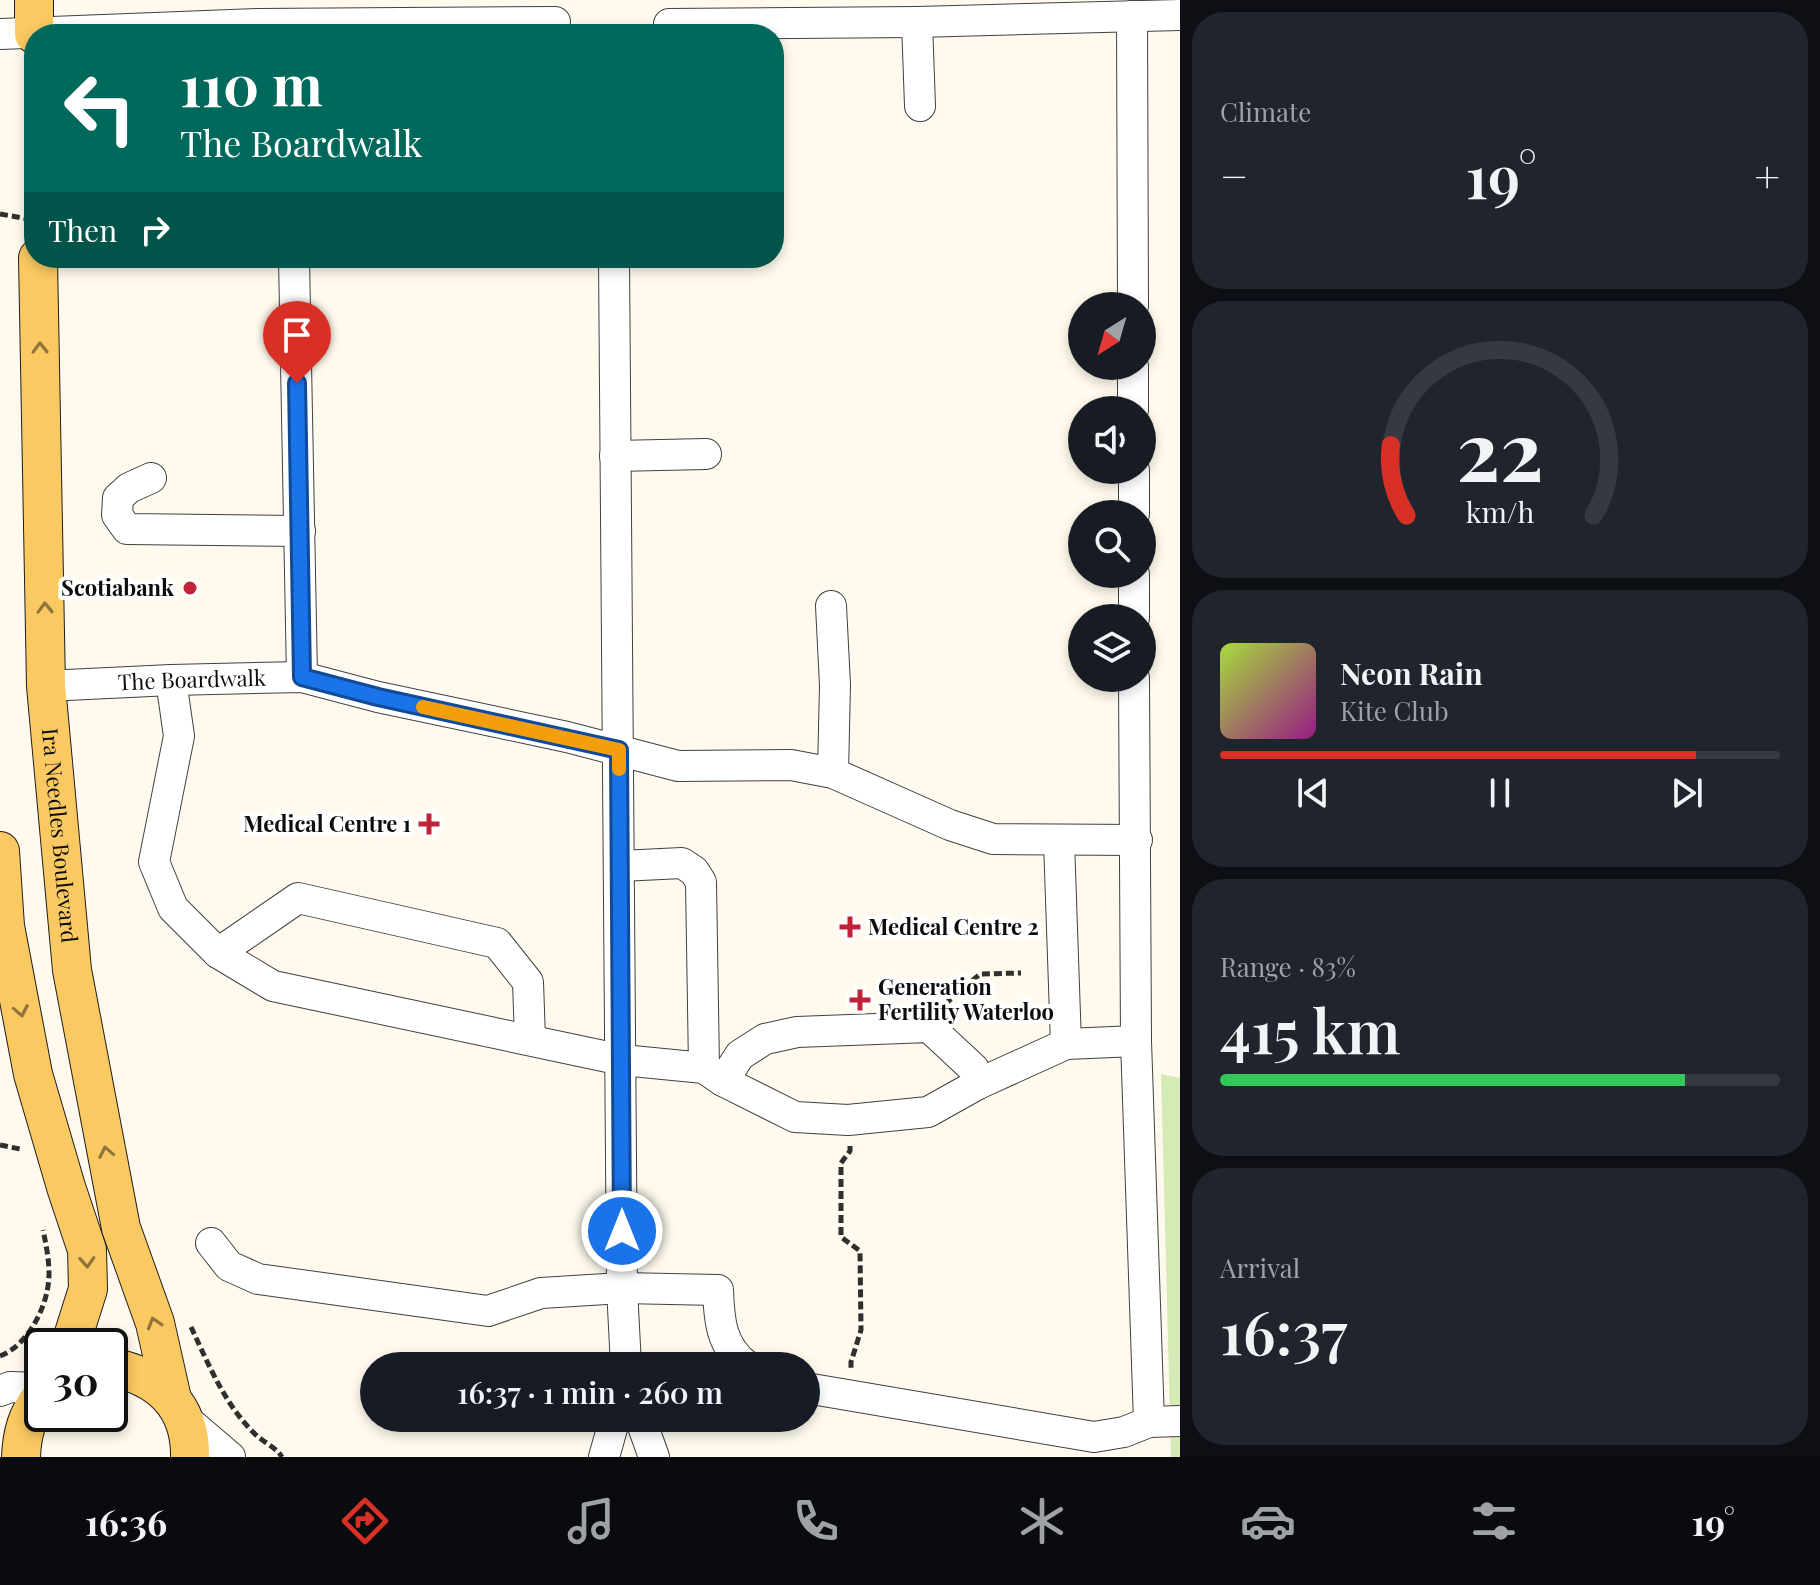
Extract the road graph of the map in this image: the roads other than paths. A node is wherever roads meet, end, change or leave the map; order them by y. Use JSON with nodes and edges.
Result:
{"nodes":[{"id":1,"x":1016,"y":9,"type":"edge"},
{"id":2,"x":1180,"y":15,"type":"edge"},
{"id":3,"x":1132,"y":16,"type":"junction"},
{"id":4,"x":557,"y":19,"type":"edge"},
{"id":5,"x":666,"y":19,"type":"edge"},
{"id":6,"x":917,"y":22,"type":"junction"},
{"id":7,"x":258,"y":24,"type":"edge"},
{"id":8,"x":920,"y":106,"type":"dead end"},
{"id":9,"x":38,"y":268,"type":"edge"},
{"id":10,"x":294,"y":268,"type":"edge"},
{"id":11,"x":614,"y":268,"type":"edge"},
{"id":12,"x":1133,"y":292,"type":"edge"},
{"id":13,"x":706,"y":454,"type":"dead end"},
{"id":14,"x":615,"y":456,"type":"junction"},
{"id":15,"x":151,"y":478,"type":"dead end"},
{"id":16,"x":300,"y":531,"type":"junction"},
{"id":17,"x":831,"y":606,"type":"dead end"},
{"id":18,"x":302,"y":677,"type":"junction"},
{"id":19,"x":171,"y":680,"type":"junction"},
{"id":20,"x":46,"y":686,"type":"junction"},
{"id":21,"x":1134,"y":692,"type":"edge"},
{"id":22,"x":619,"y":750,"type":"junction"},
{"id":23,"x":833,"y":773,"type":"junction"},
{"id":24,"x":1137,"y":840,"type":"junction"},
{"id":25,"x":1059,"y":841,"type":"junction"},
{"id":26,"x":0,"y":851,"type":"edge"},
{"id":27,"x":620,"y":866,"type":"junction"},
{"id":28,"x":218,"y":953,"type":"junction"},
{"id":29,"x":530,"y":1039,"type":"junction"},
{"id":30,"x":1136,"y":1041,"type":"junction"},
{"id":31,"x":1066,"y":1044,"type":"junction"},
{"id":32,"x":622,"y":1060,"type":"junction"},
{"id":33,"x":714,"y":1075,"type":"junction"},
{"id":34,"x":978,"y":1084,"type":"junction"},
{"id":35,"x":211,"y":1243,"type":"dead end"},
{"id":36,"x":622,"y":1288,"type":"junction"},
{"id":37,"x":76,"y":1328,"type":"edge"},
{"id":38,"x":625,"y":1352,"type":"edge"},
{"id":39,"x":732,"y":1352,"type":"edge"},
{"id":40,"x":128,"y":1370,"type":"edge"},
{"id":41,"x":24,"y":1387,"type":"edge"},
{"id":42,"x":820,"y":1390,"type":"edge"},
{"id":43,"x":0,"y":1391,"type":"edge"},
{"id":44,"x":177,"y":1407,"type":"junction"},
{"id":45,"x":1180,"y":1421,"type":"edge"},
{"id":46,"x":1149,"y":1422,"type":"junction"},
{"id":47,"x":24,"y":1428,"type":"edge"},
{"id":48,"x":611,"y":1432,"type":"edge"},
{"id":49,"x":645,"y":1432,"type":"edge"},
{"id":50,"x":21,"y":1457,"type":"edge"},
{"id":51,"x":190,"y":1457,"type":"edge"},
{"id":52,"x":230,"y":1457,"type":"edge"},
{"id":53,"x":604,"y":1457,"type":"edge"},
{"id":54,"x":654,"y":1457,"type":"edge"}],
"edges":[{"from":1,"to":3,"type":"street"},
{"from":1,"to":6,"type":"street"},
{"from":2,"to":3,"type":"street"},
{"from":3,"to":12,"type":"street"},
{"from":4,"to":7,"type":"street"},
{"from":5,"to":6,"type":"street"},
{"from":6,"to":8,"type":"street"},
{"from":20,"to":9,"type":"main road","name":"Ira Needles Boulevard","one_way":true},
{"from":10,"to":16,"type":"street"},
{"from":11,"to":14,"type":"street"},
{"from":13,"to":14,"type":"street"},
{"from":14,"to":22,"type":"street"},
{"from":15,"to":16,"type":"street"},
{"from":16,"to":18,"type":"street"},
{"from":17,"to":23,"type":"street"},
{"from":18,"to":19,"type":"street","name":"The Boardwalk"},
{"from":18,"to":22,"type":"street","name":"The Boardwalk"},
{"from":19,"to":20,"type":"street","name":"The Boardwalk"},
{"from":19,"to":28,"type":"street"},
{"from":44,"to":20,"type":"main road","name":"Ira Needles Boulevard","one_way":true},
{"from":21,"to":24,"type":"street"},
{"from":22,"to":23,"type":"street","name":"The Boardwalk"},
{"from":22,"to":27,"type":"street"},
{"from":23,"to":25,"type":"street","name":"The Boardwalk"},
{"from":24,"to":25,"type":"street","name":"The Boardwalk"},
{"from":24,"to":30,"type":"street"},
{"from":25,"to":31,"type":"street"},
{"from":26,"to":37,"type":"main road","one_way":true},
{"from":27,"to":32,"type":"street"},
{"from":27,"to":33,"type":"street"},
{"from":28,"to":29,"type":"street"},
{"from":28,"to":29,"type":"street"},
{"from":29,"to":32,"type":"street"},
{"from":30,"to":31,"type":"street"},
{"from":30,"to":46,"type":"street"},
{"from":31,"to":34,"type":"street"},
{"from":32,"to":33,"type":"street"},
{"from":32,"to":36,"type":"street"},
{"from":33,"to":34,"type":"street"},
{"from":33,"to":34,"type":"street"},
{"from":35,"to":36,"type":"street"},
{"from":36,"to":38,"type":"street"},
{"from":36,"to":39,"type":"street"},
{"from":40,"to":44,"type":"main road"},
{"from":41,"to":43,"type":"street"},
{"from":42,"to":46,"type":"street"},
{"from":44,"to":51,"type":"main road","name":"Ira Needles Boulevard"},
{"from":44,"to":52,"type":"street"},
{"from":45,"to":46,"type":"street"},
{"from":47,"to":50,"type":"main road"},
{"from":48,"to":53,"type":"street"},
{"from":49,"to":54,"type":"street"}]}
